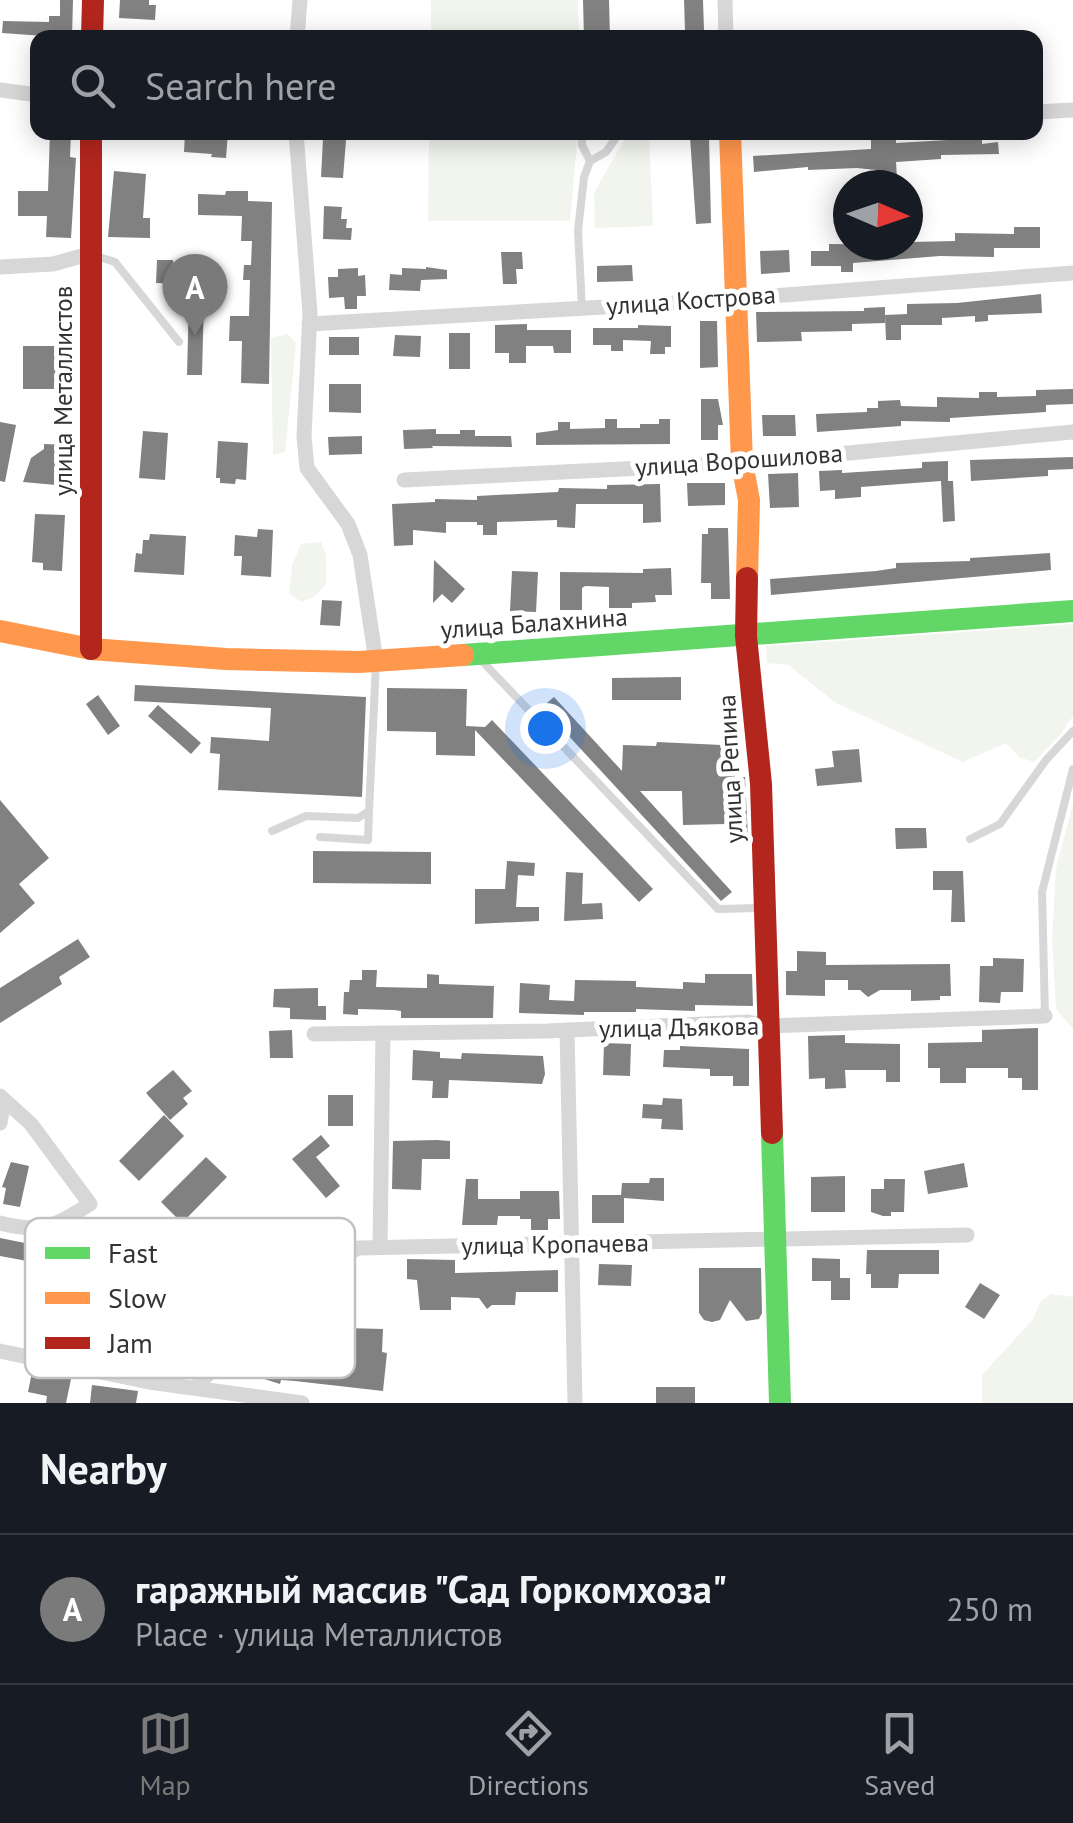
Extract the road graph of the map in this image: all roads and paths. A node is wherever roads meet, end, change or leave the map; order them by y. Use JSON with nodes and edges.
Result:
{"nodes":[{"id":1,"x":93,"y":0,"type":"edge"},
{"id":2,"x":300,"y":0,"type":"edge"},
{"id":3,"x":725,"y":0,"type":"edge"},
{"id":4,"x":92,"y":30,"type":"edge"},
{"id":5,"x":298,"y":30,"type":"edge"},
{"id":6,"x":726,"y":30,"type":"edge"},
{"id":7,"x":0,"y":90,"type":"edge"},
{"id":8,"x":30,"y":94,"type":"edge"},
{"id":9,"x":1073,"y":110,"type":"edge"},
{"id":10,"x":1043,"y":112,"type":"edge"},
{"id":11,"x":91,"y":140,"type":"edge"},
{"id":12,"x":297,"y":140,"type":"edge"},
{"id":13,"x":582,"y":140,"type":"edge"},
{"id":14,"x":614,"y":140,"type":"edge"},
{"id":15,"x":730,"y":140,"type":"edge"},
{"id":16,"x":590,"y":161,"type":"junction"},
{"id":17,"x":89,"y":254,"type":"junction"},
{"id":18,"x":0,"y":267,"type":"edge"},
{"id":19,"x":1073,"y":273,"type":"edge"},
{"id":20,"x":736,"y":297,"type":"junction"},
{"id":21,"x":582,"y":308,"type":"junction"},
{"id":22,"x":309,"y":324,"type":"junction"},
{"id":23,"x":178,"y":342,"type":"dead end"},
{"id":24,"x":1073,"y":432,"type":"edge"},
{"id":25,"x":742,"y":463,"type":"junction"},
{"id":26,"x":404,"y":480,"type":"dead end"},
{"id":27,"x":1073,"y":611,"type":"edge"},
{"id":28,"x":0,"y":631,"type":"edge"},
{"id":29,"x":746,"y":636,"type":"junction"},
{"id":30,"x":92,"y":649,"type":"junction"},
{"id":31,"x":475,"y":654,"type":"junction"},
{"id":32,"x":376,"y":660,"type":"junction"},
{"id":33,"x":1073,"y":731,"type":"edge"},
{"id":34,"x":1073,"y":769,"type":"edge"},
{"id":35,"x":369,"y":812,"type":"junction"},
{"id":36,"x":272,"y":830,"type":"dead end"},
{"id":37,"x":320,"y":837,"type":"dead end"},
{"id":38,"x":970,"y":839,"type":"dead end"},
{"id":39,"x":764,"y":908,"type":"junction"},
{"id":40,"x":1045,"y":1016,"type":"joint"},
{"id":41,"x":767,"y":1026,"type":"junction"},
{"id":42,"x":567,"y":1030,"type":"junction"},
{"id":43,"x":382,"y":1033,"type":"junction"},
{"id":44,"x":314,"y":1034,"type":"dead end"},
{"id":45,"x":2,"y":1098,"type":"edge"},
{"id":46,"x":0,"y":1123,"type":"edge"},
{"id":47,"x":67,"y":1218,"type":"edge"},
{"id":48,"x":0,"y":1223,"type":"edge"},
{"id":49,"x":25,"y":1230,"type":"edge"},
{"id":50,"x":967,"y":1235,"type":"dead end"},
{"id":51,"x":777,"y":1238,"type":"junction"},
{"id":52,"x":574,"y":1244,"type":"junction"},
{"id":53,"x":380,"y":1248,"type":"junction"},
{"id":54,"x":355,"y":1250,"type":"edge"},
{"id":55,"x":0,"y":1351,"type":"edge"},
{"id":56,"x":25,"y":1356,"type":"edge"},
{"id":57,"x":129,"y":1378,"type":"edge"},
{"id":58,"x":205,"y":1378,"type":"edge"},
{"id":59,"x":196,"y":1387,"type":"junction"},
{"id":60,"x":302,"y":1403,"type":"edge"},
{"id":61,"x":576,"y":1403,"type":"edge"},
{"id":62,"x":780,"y":1403,"type":"edge"}],
"edges":[{"from":1,"to":4,"type":"street"},
{"from":2,"to":5,"type":"street"},
{"from":3,"to":6,"type":"street"},
{"from":7,"to":8,"type":"street"},
{"from":9,"to":10,"type":"street"},
{"from":11,"to":17,"type":"street","name":"улица Металлистов"},
{"from":12,"to":22,"type":"street"},
{"from":13,"to":16,"type":"lane"},
{"from":14,"to":16,"type":"lane"},
{"from":15,"to":20,"type":"street","name":"улица Репина"},
{"from":16,"to":21,"type":"lane"},
{"from":17,"to":18,"type":"street"},
{"from":17,"to":23,"type":"lane"},
{"from":17,"to":30,"type":"street","name":"улица Металлистов"},
{"from":19,"to":20,"type":"street","name":"улица Кострова"},
{"from":20,"to":21,"type":"street","name":"улица Кострова"},
{"from":20,"to":25,"type":"street","name":"улица Репина"},
{"from":21,"to":22,"type":"street","name":"улица Кострова"},
{"from":22,"to":32,"type":"street"},
{"from":24,"to":25,"type":"street","name":"улица Ворошилова"},
{"from":25,"to":26,"type":"street","name":"улица Ворошилова"},
{"from":25,"to":29,"type":"street","name":"улица Репина"},
{"from":27,"to":29,"type":"street","name":"улица Балахнина"},
{"from":28,"to":30,"type":"street","name":"улица Балахнина"},
{"from":29,"to":31,"type":"street","name":"улица Балахнина"},
{"from":29,"to":39,"type":"street","name":"улица Репина"},
{"from":30,"to":32,"type":"street","name":"улица Балахнина"},
{"from":31,"to":32,"type":"street","name":"улица Балахнина"},
{"from":31,"to":39,"type":"lane"},
{"from":32,"to":35,"type":"lane"},
{"from":33,"to":38,"type":"lane"},
{"from":34,"to":40,"type":"lane"},
{"from":35,"to":36,"type":"lane"},
{"from":35,"to":37,"type":"lane"},
{"from":39,"to":41,"type":"street","name":"улица Репина"},
{"from":40,"to":41,"type":"street","name":"улица Дъякова"},
{"from":41,"to":42,"type":"street","name":"улица Дъякова"},
{"from":41,"to":51,"type":"street","name":"улица Репина"},
{"from":42,"to":43,"type":"street","name":"улица Дъякова"},
{"from":42,"to":52,"type":"street"},
{"from":43,"to":44,"type":"street","name":"улица Дъякова"},
{"from":43,"to":53,"type":"street"},
{"from":45,"to":46,"type":"street"},
{"from":45,"to":47,"type":"street"},
{"from":48,"to":49,"type":"street"},
{"from":50,"to":51,"type":"street","name":"улица Кропачева"},
{"from":51,"to":52,"type":"street","name":"улица Кропачева"},
{"from":51,"to":62,"type":"street","name":"улица Репина"},
{"from":52,"to":53,"type":"street","name":"улица Кропачева"},
{"from":52,"to":61,"type":"street"},
{"from":53,"to":54,"type":"street","name":"улица Кропачева"},
{"from":55,"to":56,"type":"street"},
{"from":57,"to":59,"type":"street"},
{"from":58,"to":59,"type":"street","name":"улица Кропачева"},
{"from":59,"to":60,"type":"street"}]}
